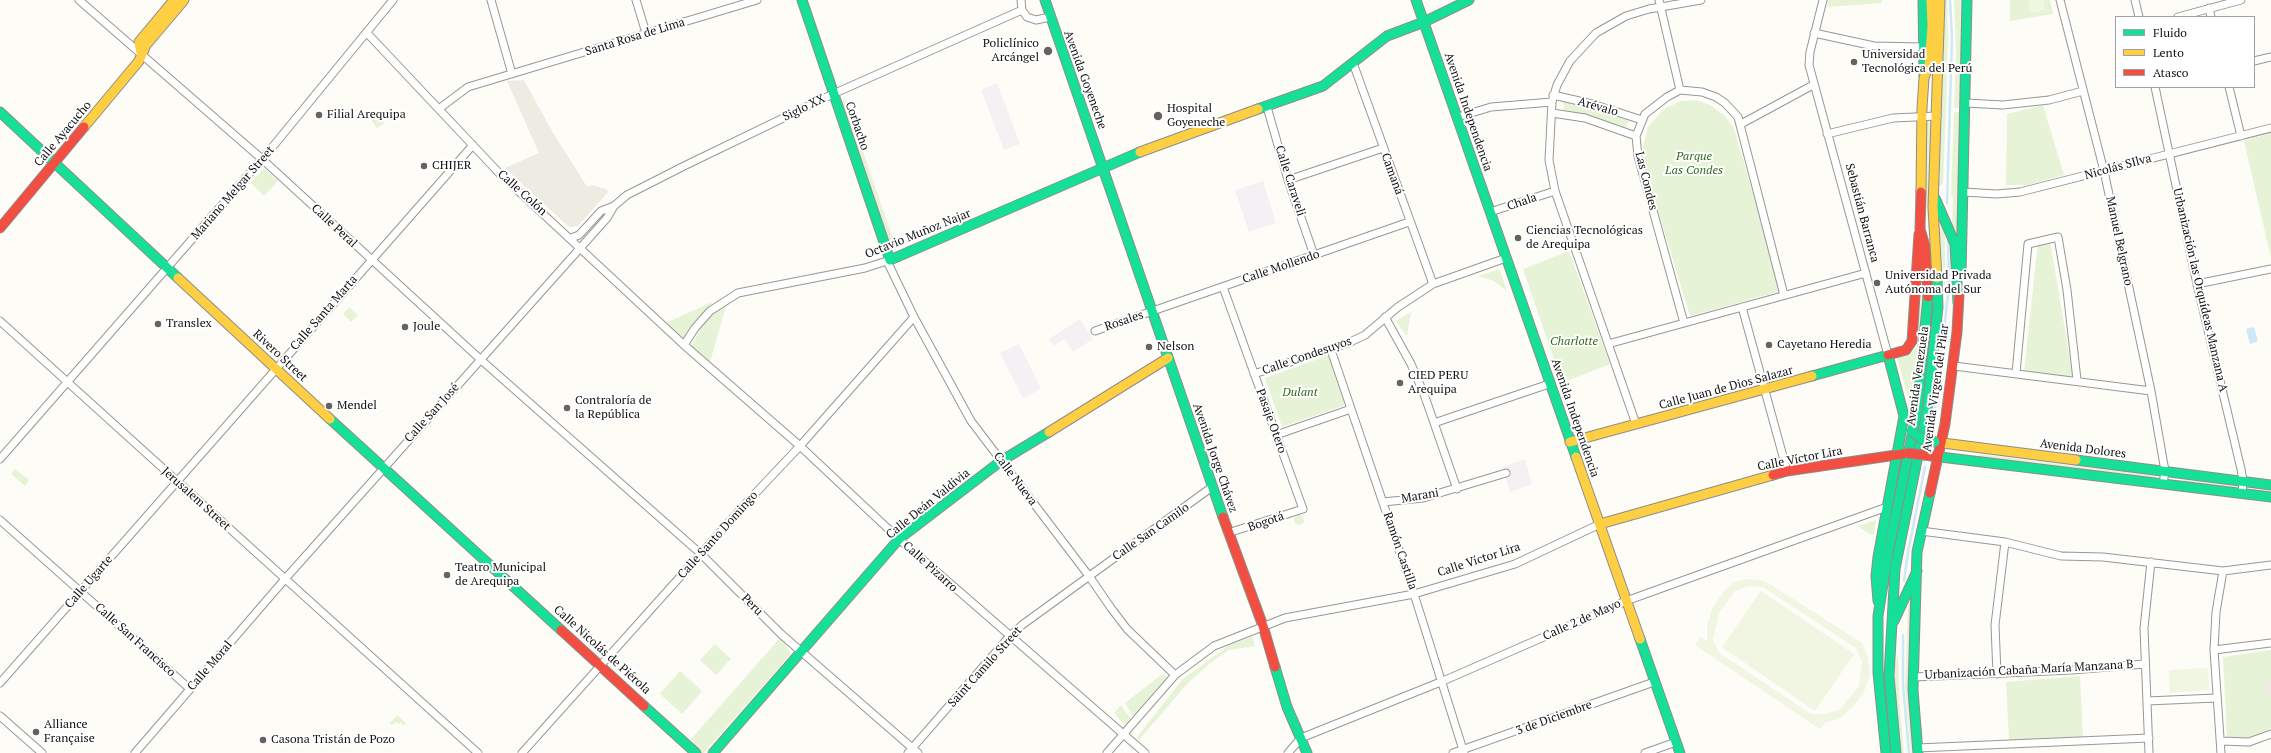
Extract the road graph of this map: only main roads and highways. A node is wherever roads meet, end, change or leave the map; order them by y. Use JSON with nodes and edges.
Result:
{"nodes":[{"id":1,"x":174,"y":0,"type":"edge"},
{"id":2,"x":184,"y":0,"type":"edge"},
{"id":3,"x":802,"y":0,"type":"edge"},
{"id":4,"x":1045,"y":0,"type":"edge"},
{"id":5,"x":1416,"y":0,"type":"edge"},
{"id":6,"x":1469,"y":0,"type":"edge"},
{"id":7,"x":1923,"y":0,"type":"edge"},
{"id":8,"x":1931,"y":0,"type":"edge"},
{"id":9,"x":1940,"y":0,"type":"edge"},
{"id":10,"x":1967,"y":0,"type":"edge"},
{"id":11,"x":1424,"y":22,"type":"junction"},
{"id":12,"x":141,"y":54,"type":"junction"},
{"id":13,"x":1924,"y":78,"type":"junction"},
{"id":14,"x":0,"y":112,"type":"edge"},
{"id":15,"x":55,"y":162,"type":"junction"},
{"id":16,"x":1104,"y":169,"type":"junction"},
{"id":17,"x":1934,"y":194,"type":"junction"},
{"id":18,"x":0,"y":228,"type":"edge"},
{"id":19,"x":1920,"y":229,"type":"junction"},
{"id":20,"x":888,"y":258,"type":"joint"},
{"id":21,"x":1958,"y":303,"type":"junction"},
{"id":22,"x":1888,"y":355,"type":"junction"},
{"id":23,"x":1168,"y":358,"type":"junction"},
{"id":24,"x":1904,"y":416,"type":"junction"},
{"id":25,"x":1570,"y":442,"type":"junction"},
{"id":26,"x":1938,"y":443,"type":"junction"},
{"id":27,"x":1897,"y":456,"type":"junction"},
{"id":28,"x":1935,"y":456,"type":"junction"},
{"id":29,"x":2271,"y":485,"type":"edge"},
{"id":30,"x":2271,"y":497,"type":"edge"},
{"id":31,"x":1600,"y":524,"type":"junction"},
{"id":32,"x":490,"y":566,"type":"joint"},
{"id":33,"x":1917,"y":571,"type":"junction"},
{"id":34,"x":1878,"y":616,"type":"junction"},
{"id":35,"x":1891,"y":629,"type":"junction"},
{"id":36,"x":1878,"y":673,"type":"junction"},
{"id":37,"x":1918,"y":751,"type":"edge"},
{"id":38,"x":696,"y":753,"type":"edge"},
{"id":39,"x":713,"y":753,"type":"edge"},
{"id":40,"x":1307,"y":753,"type":"edge"},
{"id":41,"x":1680,"y":753,"type":"edge"},
{"id":42,"x":1878,"y":753,"type":"edge"},
{"id":43,"x":1886,"y":753,"type":"edge"},
{"id":44,"x":1896,"y":753,"type":"edge"}],
"edges":[{"from":1,"to":12,"type":"main road","name":"Calle Ayacucho"},
{"from":2,"to":12,"type":"main road","name":"Calle Ayacucho"},
{"from":3,"to":20,"type":"main road","name":"Corbacho"},
{"from":4,"to":16,"type":"main road","name":"Avenida Goyeneche"},
{"from":5,"to":11,"type":"main road","name":"Avenida Independencia"},
{"from":6,"to":11,"type":"main road","name":"Octavio Muñoz Najar"},
{"from":7,"to":13,"type":"main road","name":"Avenida Venezuela"},
{"from":8,"to":13,"type":"main road","name":"Avenida Venezuela"},
{"from":9,"to":17,"type":"main road","name":"Avenida Venezuela"},
{"from":10,"to":21,"type":"main road","name":"Avenida Virgen del Pilar"},
{"from":11,"to":16,"type":"main road","name":"Octavio Muñoz Najar"},
{"from":11,"to":25,"type":"main road","name":"Avenida Independencia"},
{"from":12,"to":15,"type":"main road","name":"Calle Ayacucho"},
{"from":13,"to":19,"type":"main road","name":"Avenida Venezuela"},
{"from":14,"to":15,"type":"main road","name":"Rivero Street"},
{"from":15,"to":18,"type":"main road","name":"Calle Ayacucho"},
{"from":15,"to":32,"type":"main road","name":"Rivero Street"},
{"from":16,"to":20,"type":"main road","name":"Octavio Muñoz Najar"},
{"from":16,"to":23,"type":"main road","name":"Avenida Jorge Chávez"},
{"from":17,"to":21,"type":"main road"},
{"from":17,"to":35,"type":"main road","name":"Avenida Venezuela"},
{"from":19,"to":22,"type":"main road","name":"Calle Juan de Dios Salazar"},
{"from":19,"to":34,"type":"main road","name":"Avenida Venezuela"},
{"from":21,"to":26,"type":"main road","name":"Avenida Virgen del Pilar"},
{"from":22,"to":24,"type":"main road","name":"Sebastián Barranca"},
{"from":22,"to":25,"type":"main road","name":"Calle Juan de Dios Salazar"},
{"from":23,"to":39,"type":"main road","name":"Calle Deán Valdivia"},
{"from":23,"to":40,"type":"main road","name":"Avenida Jorge Chávez"},
{"from":24,"to":26,"type":"main road","name":"Avenida Dolores","bridge":true},
{"from":24,"to":27,"type":"main road","name":"Sebastián Barranca"},
{"from":25,"to":31,"type":"main road","name":"Avenida Independencia"},
{"from":26,"to":28,"type":"main road","name":"Avenida Virgen del Pilar"},
{"from":26,"to":29,"type":"main road","name":"Avenida Dolores"},
{"from":27,"to":28,"type":"main road","bridge":true},
{"from":27,"to":31,"type":"main road","name":"Calle Víctor Lira"},
{"from":27,"to":34,"type":"main road","name":"Avenida Venezuela"},
{"from":28,"to":30,"type":"main road"},
{"from":28,"to":33,"type":"main road","name":"Avenida Virgen del Pilar"},
{"from":31,"to":41,"type":"main road","name":"Avenida Independencia"},
{"from":32,"to":38,"type":"main road","name":"Calle Nicolás de Piérola"},
{"from":33,"to":35,"type":"main road"},
{"from":33,"to":37,"type":"main road","name":"Avenida Virgen del Pilar"},
{"from":34,"to":36,"type":"main road","name":"Avenida Venezuela"},
{"from":35,"to":44,"type":"main road","name":"Avenida Venezuela"},
{"from":36,"to":42,"type":"main road"},
{"from":36,"to":43,"type":"main road","name":"Avenida Venezuela"}]}
